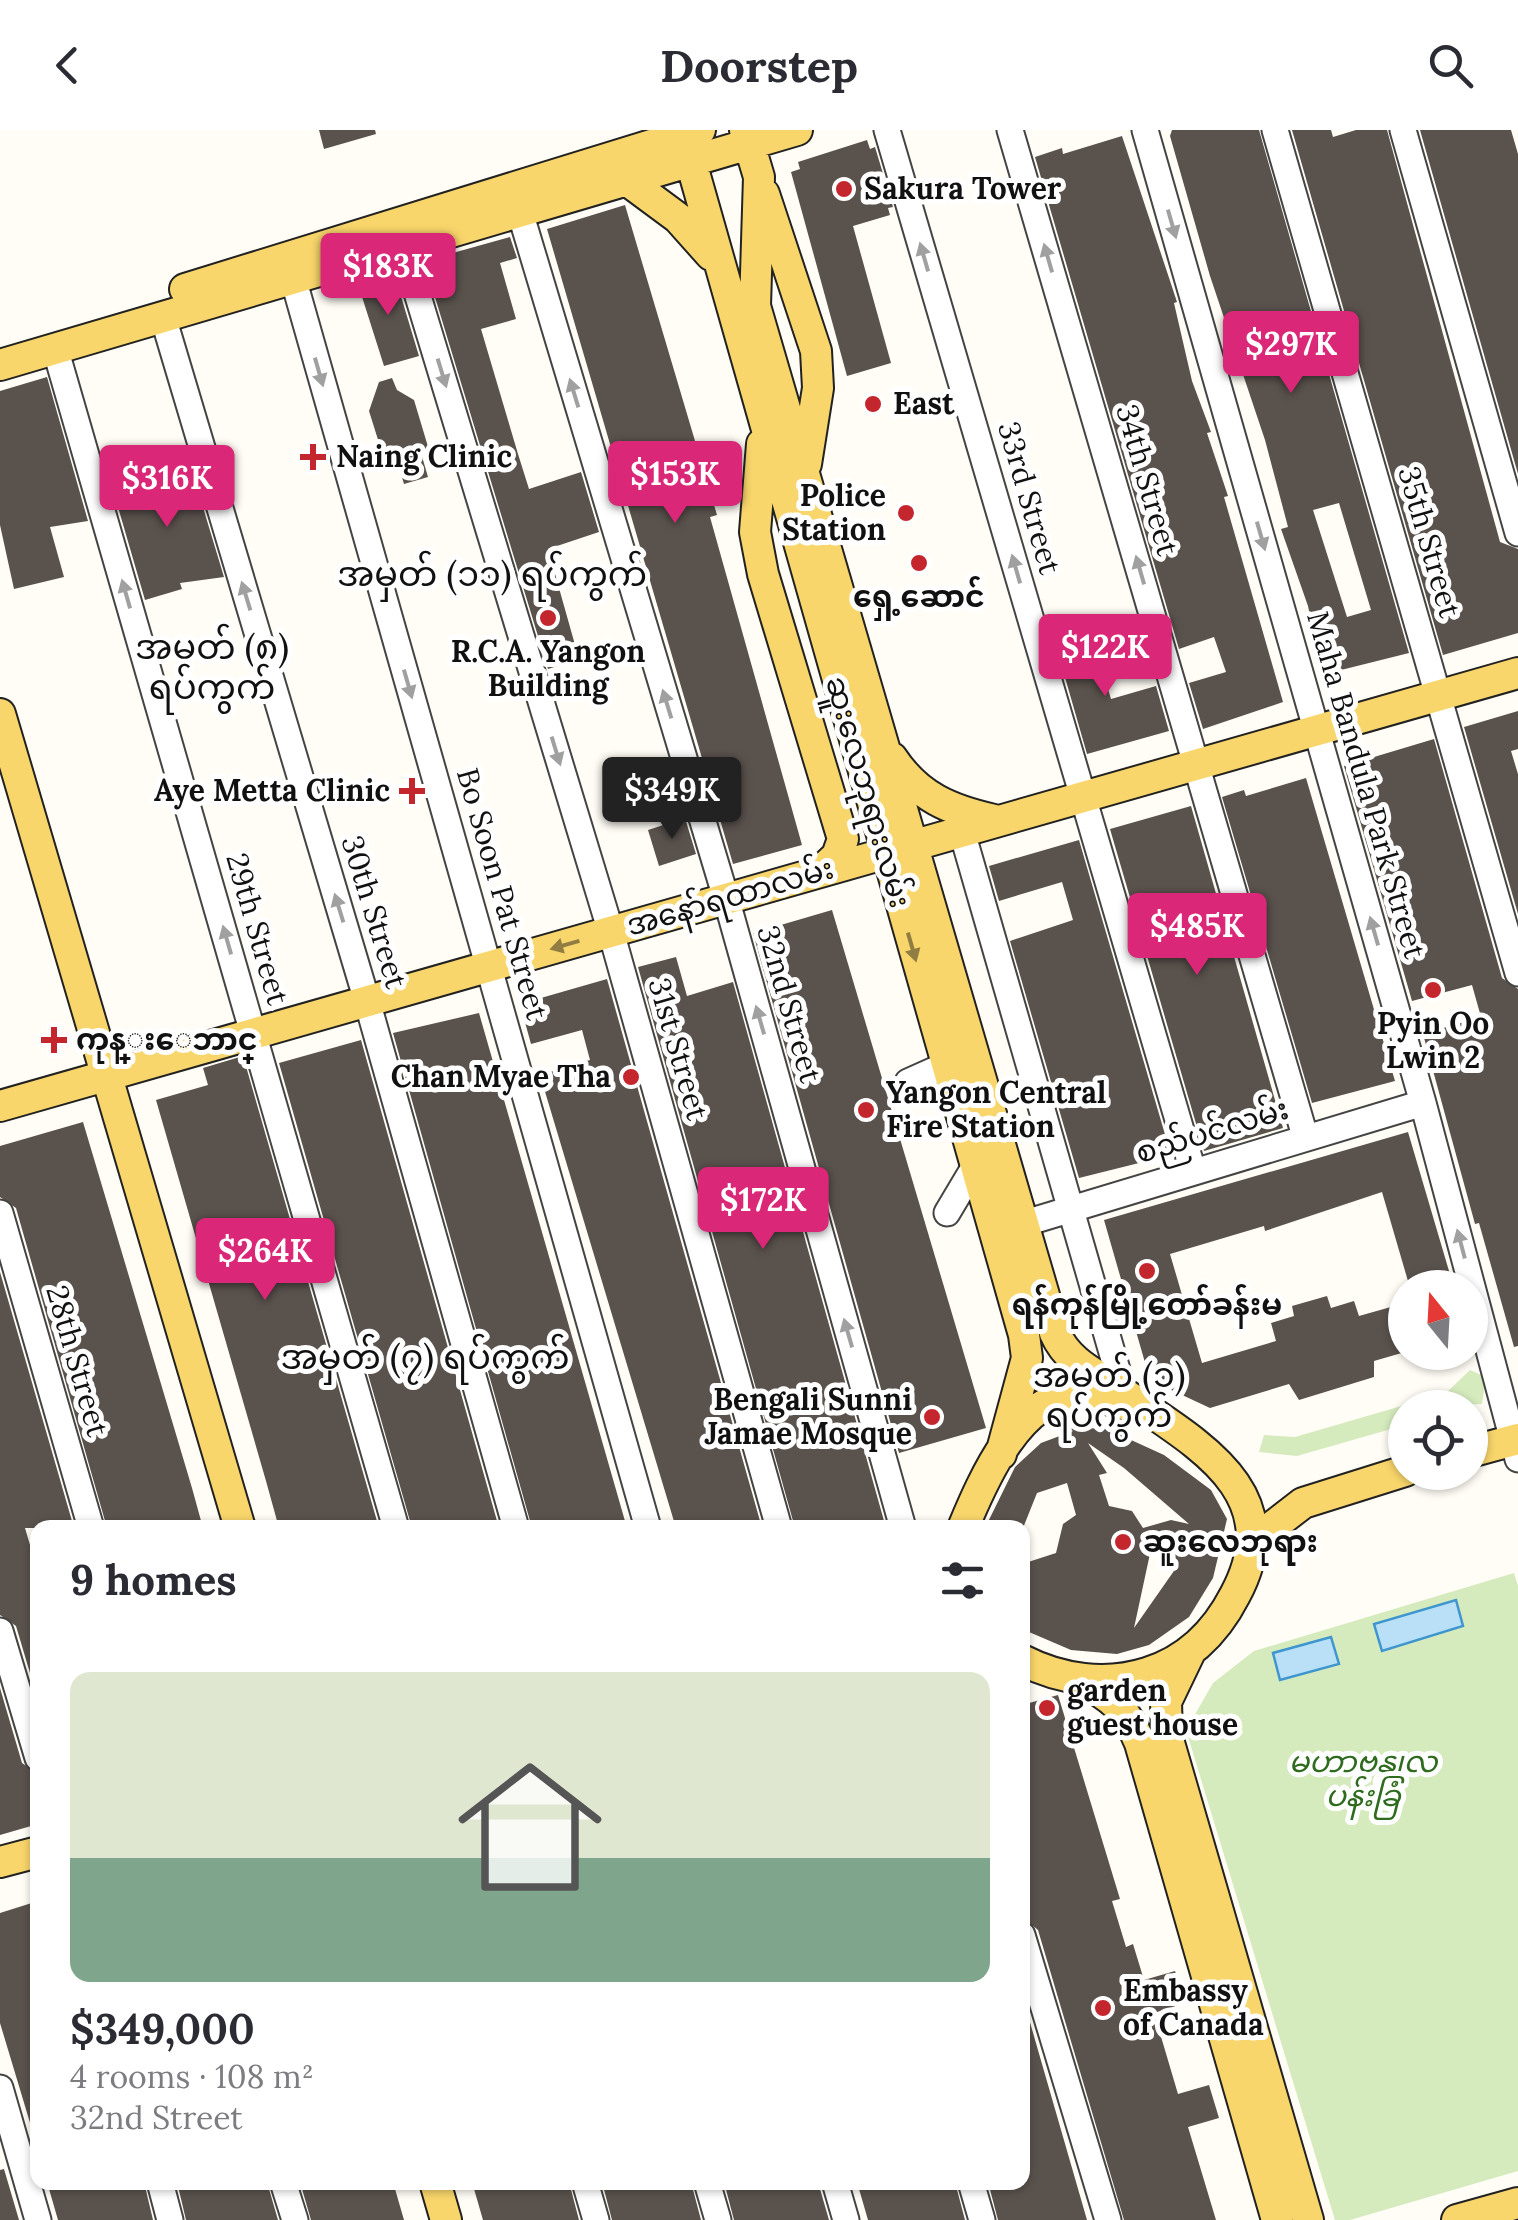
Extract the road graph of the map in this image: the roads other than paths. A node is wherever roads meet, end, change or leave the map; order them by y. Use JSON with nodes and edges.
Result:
{"nodes":[{"id":1,"x":887,"y":130,"type":"edge"},
{"id":2,"x":1010,"y":130,"type":"edge"},
{"id":3,"x":1145,"y":130,"type":"edge"},
{"id":4,"x":1275,"y":130,"type":"edge"},
{"id":5,"x":1403,"y":130,"type":"edge"},
{"id":6,"x":790,"y":132,"type":"edge"},
{"id":7,"x":747,"y":138,"type":"edge"},
{"id":8,"x":689,"y":139,"type":"edge"},
{"id":9,"x":759,"y":177,"type":"junction"},
{"id":10,"x":628,"y":181,"type":"junction"},
{"id":11,"x":520,"y":212,"type":"junction"},
{"id":12,"x":776,"y":232,"type":"junction"},
{"id":13,"x":400,"y":236,"type":"junction"},
{"id":14,"x":717,"y":261,"type":"junction"},
{"id":15,"x":292,"y":278,"type":"junction"},
{"id":16,"x":144,"y":315,"type":"junction"},
{"id":17,"x":0,"y":344,"type":"edge"},
{"id":18,"x":55,"y":348,"type":"junction"},
{"id":19,"x":0,"y":365,"type":"edge"},
{"id":20,"x":763,"y":426,"type":"junction"},
{"id":21,"x":804,"y":472,"type":"junction"},
{"id":22,"x":1518,"y":533,"type":"edge"},
{"id":23,"x":1518,"y":673,"type":"edge"},
{"id":24,"x":1440,"y":695,"type":"junction"},
{"id":25,"x":0,"y":714,"type":"edge"},
{"id":26,"x":1316,"y":730,"type":"junction"},
{"id":27,"x":880,"y":740,"type":"junction"},
{"id":28,"x":1197,"y":764,"type":"junction"},
{"id":29,"x":1083,"y":797,"type":"junction"},
{"id":30,"x":997,"y":821,"type":"junction"},
{"id":31,"x":962,"y":832,"type":"junction"},
{"id":32,"x":898,"y":849,"type":"junction"},
{"id":33,"x":821,"y":871,"type":"junction"},
{"id":34,"x":726,"y":898,"type":"junction"},
{"id":35,"x":611,"y":932,"type":"junction"},
{"id":36,"x":489,"y":966,"type":"junction"},
{"id":37,"x":1518,"y":973,"type":"edge"},
{"id":38,"x":367,"y":1001,"type":"junction"},
{"id":39,"x":254,"y":1033,"type":"junction"},
{"id":40,"x":946,"y":1065,"type":"junction"},
{"id":41,"x":107,"y":1075,"type":"junction"},
{"id":42,"x":908,"y":1082,"type":"dead end"},
{"id":43,"x":1423,"y":1103,"type":"junction"},
{"id":44,"x":0,"y":1106,"type":"edge"},
{"id":45,"x":1305,"y":1136,"type":"junction"},
{"id":46,"x":975,"y":1166,"type":"junction"},
{"id":47,"x":1193,"y":1172,"type":"junction"},
{"id":48,"x":1071,"y":1206,"type":"junction"},
{"id":49,"x":0,"y":1213,"type":"edge"},
{"id":50,"x":947,"y":1213,"type":"dead end"},
{"id":51,"x":1022,"y":1224,"type":"junction"},
{"id":52,"x":1134,"y":1402,"type":"junction"},
{"id":53,"x":1516,"y":1446,"type":"edge"},
{"id":54,"x":1488,"y":1450,"type":"edge"},
{"id":55,"x":1002,"y":1454,"type":"junction"},
{"id":56,"x":1388,"y":1477,"type":"edge"},
{"id":57,"x":982,"y":1488,"type":"junction"},
{"id":58,"x":89,"y":1520,"type":"edge"},
{"id":59,"x":238,"y":1520,"type":"edge"},
{"id":60,"x":394,"y":1520,"type":"edge"},
{"id":61,"x":514,"y":1520,"type":"edge"},
{"id":62,"x":646,"y":1520,"type":"edge"},
{"id":63,"x":777,"y":1520,"type":"edge"},
{"id":64,"x":901,"y":1520,"type":"edge"},
{"id":65,"x":957,"y":1520,"type":"edge"},
{"id":66,"x":967,"y":1520,"type":"edge"},
{"id":67,"x":1255,"y":1540,"type":"junction"},
{"id":68,"x":0,"y":1631,"type":"edge"},
{"id":69,"x":1190,"y":1652,"type":"junction"},
{"id":70,"x":1030,"y":1663,"type":"edge"},
{"id":71,"x":1078,"y":1679,"type":"junction"},
{"id":72,"x":30,"y":1731,"type":"edge"},
{"id":73,"x":30,"y":1854,"type":"edge"},
{"id":74,"x":0,"y":1862,"type":"edge"},
{"id":75,"x":30,"y":1876,"type":"edge"},
{"id":76,"x":0,"y":1884,"type":"edge"},
{"id":77,"x":1030,"y":1962,"type":"edge"},
{"id":78,"x":0,"y":2088,"type":"edge"},
{"id":79,"x":162,"y":2190,"type":"edge"},
{"id":80,"x":286,"y":2190,"type":"edge"},
{"id":81,"x":437,"y":2190,"type":"edge"},
{"id":82,"x":587,"y":2190,"type":"edge"},
{"id":83,"x":709,"y":2190,"type":"edge"},
{"id":84,"x":837,"y":2190,"type":"edge"},
{"id":85,"x":973,"y":2190,"type":"edge"},
{"id":86,"x":1518,"y":2202,"type":"edge"},
{"id":87,"x":38,"y":2220,"type":"edge"},
{"id":88,"x":170,"y":2220,"type":"edge"},
{"id":89,"x":294,"y":2220,"type":"edge"},
{"id":90,"x":446,"y":2220,"type":"edge"},
{"id":91,"x":596,"y":2220,"type":"edge"},
{"id":92,"x":718,"y":2220,"type":"edge"},
{"id":93,"x":846,"y":2220,"type":"edge"},
{"id":94,"x":982,"y":2220,"type":"edge"},
{"id":95,"x":1108,"y":2220,"type":"edge"},
{"id":96,"x":1278,"y":2220,"type":"edge"},
{"id":97,"x":1308,"y":2220,"type":"edge"},
{"id":98,"x":1457,"y":2220,"type":"edge"}],
"edges":[{"from":29,"to":1,"type":"street","name":"33rd Street","one_way":true},
{"from":28,"to":2,"type":"street","name":"34th Street","one_way":true},
{"from":3,"to":26,"type":"street","name":"Maha Bandula Park Street","one_way":true},
{"from":4,"to":24,"type":"street","name":"35th Street"},
{"from":5,"to":22,"type":"street"},
{"from":6,"to":7,"type":"main road"},
{"from":6,"to":12,"type":"main road"},
{"from":7,"to":8,"type":"main road"},
{"from":7,"to":9,"type":"main road","name":"ဆူးလေဘုရားလမ်း"},
{"from":8,"to":10,"type":"main road"},
{"from":8,"to":13,"type":"main road"},
{"from":8,"to":14,"type":"main road","name":"ဆူးလေဘုရားလမ်း"},
{"from":9,"to":12,"type":"main road"},
{"from":9,"to":21,"type":"main road","name":"ဆူးလေဘုရားလမ်း"},
{"from":10,"to":11,"type":"main road"},
{"from":10,"to":14,"type":"main road"},
{"from":11,"to":13,"type":"main road"},
{"from":34,"to":11,"type":"street","name":"32nd Street","one_way":true},
{"from":12,"to":21,"type":"main road"},
{"from":13,"to":15,"type":"main road"},
{"from":13,"to":16,"type":"main road"},
{"from":13,"to":35,"type":"street","name":"31st Street","one_way":true},
{"from":14,"to":20,"type":"main road","name":"ဆူးလေဘုရားလမ်း"},
{"from":15,"to":16,"type":"main road"},
{"from":15,"to":36,"type":"street","name":"Bo Soon Pat Street","one_way":true},
{"from":16,"to":17,"type":"main road"},
{"from":16,"to":18,"type":"main road"},
{"from":38,"to":16,"type":"street","name":"30th Street","one_way":true},
{"from":18,"to":19,"type":"main road"},
{"from":39,"to":18,"type":"street","name":"29th Street","one_way":true},
{"from":20,"to":32,"type":"main road","name":"ဆူးလေဘုရားလမ်း"},
{"from":20,"to":33,"type":"main road"},
{"from":21,"to":27,"type":"main road","name":"ဆူးလေဘုရားလမ်း"},
{"from":23,"to":24,"type":"main road","name":"အနော်ရထာလမ်း"},
{"from":24,"to":26,"type":"main road","name":"အနော်ရထာလမ်း"},
{"from":24,"to":37,"type":"street","name":"35th Street"},
{"from":25,"to":41,"type":"main road"},
{"from":26,"to":28,"type":"main road","name":"အနော်ရထာလမ်း"},
{"from":43,"to":26,"type":"street","name":"Maha Bandula Park Street","one_way":true},
{"from":27,"to":30,"type":"main road"},
{"from":27,"to":32,"type":"main road","name":"ဆူးလေဘုရားလမ်း"},
{"from":28,"to":29,"type":"main road","name":"အနော်ရထာလမ်း"},
{"from":28,"to":45,"type":"street","name":"34th Street"},
{"from":29,"to":30,"type":"main road","name":"အနော်ရထာလမ်း"},
{"from":29,"to":47,"type":"street","name":"33rd Street"},
{"from":30,"to":31,"type":"main road","name":"အနော်ရထာလမ်း"},
{"from":31,"to":32,"type":"main road","name":"အနော်ရထာလမ်း"},
{"from":31,"to":48,"type":"street"},
{"from":32,"to":33,"type":"main road","name":"အနော်ရထာလမ်း"},
{"from":32,"to":40,"type":"main road","name":"ဆူးလေဘုရားလမ်း","one_way":true},
{"from":32,"to":51,"type":"main road","name":"ဆူးလေဘုရားလမ်း"},
{"from":33,"to":34,"type":"main road","name":"အနော်ရထာလမ်း"},
{"from":34,"to":35,"type":"main road","name":"အနော်ရထာလမ်း"},
{"from":64,"to":34,"type":"street","name":"32nd Street","one_way":true},
{"from":35,"to":36,"type":"main road","name":"အနော်ရထာလမ်း","one_way":true},
{"from":35,"to":63,"type":"street","name":"31st Street"},
{"from":36,"to":38,"type":"main road","name":"အနော်ရထာလမ်း"},
{"from":36,"to":62,"type":"street","name":"Bo Soon Pat Street"},
{"from":38,"to":39,"type":"main road","name":"အနော်ရထာလမ်း"},
{"from":38,"to":61,"type":"street","name":"30th Street"},
{"from":39,"to":41,"type":"main road","name":"အနော်ရထာလမ်း"},
{"from":39,"to":60,"type":"street","name":"29th Street"},
{"from":40,"to":42,"type":"street"},
{"from":40,"to":46,"type":"main road","name":"ဆူးလေဘုရားလမ်း"},
{"from":41,"to":44,"type":"main road","name":"အနော်ရထာလမ်း"},
{"from":41,"to":59,"type":"main road"},
{"from":43,"to":45,"type":"street","name":"စည်ပင်လမ်း"},
{"from":53,"to":43,"type":"street","name":"Maha Bandula Park Street","one_way":true},
{"from":45,"to":47,"type":"street","name":"စည်ပင်လမ်း"},
{"from":46,"to":50,"type":"street"},
{"from":46,"to":55,"type":"main road","name":"ဆူးလေဘုရားလမ်း"},
{"from":47,"to":48,"type":"street","name":"စည်ပင်လမ်း"},
{"from":48,"to":51,"type":"street","name":"စည်ပင်လမ်း"},
{"from":48,"to":52,"type":"street"},
{"from":49,"to":58,"type":"street","name":"28th Street"},
{"from":51,"to":52,"type":"main road","name":"ဆူးလေဘုရားလမ်း"},
{"from":52,"to":55,"type":"main road"},
{"from":52,"to":67,"type":"main road","name":"ဆူးလေဘုရားလမ်း"},
{"from":53,"to":54,"type":"main road"},
{"from":55,"to":57,"type":"main road"},
{"from":56,"to":67,"type":"main road"},
{"from":57,"to":65,"type":"main road"},
{"from":57,"to":66,"type":"main road"},
{"from":67,"to":69,"type":"main road"},
{"from":68,"to":72,"type":"street"},
{"from":69,"to":71,"type":"main road"},
{"from":69,"to":97,"type":"main road"},
{"from":70,"to":71,"type":"main road"},
{"from":71,"to":96,"type":"main road"},
{"from":73,"to":74,"type":"main road"},
{"from":75,"to":76,"type":"main road"},
{"from":77,"to":95,"type":"street"},
{"from":78,"to":87,"type":"street"},
{"from":79,"to":88,"type":"street"},
{"from":80,"to":89,"type":"street"},
{"from":81,"to":90,"type":"main road"},
{"from":82,"to":91,"type":"street"},
{"from":83,"to":92,"type":"street"},
{"from":84,"to":93,"type":"street"},
{"from":85,"to":94,"type":"street"},
{"from":86,"to":98,"type":"main road"}]}
